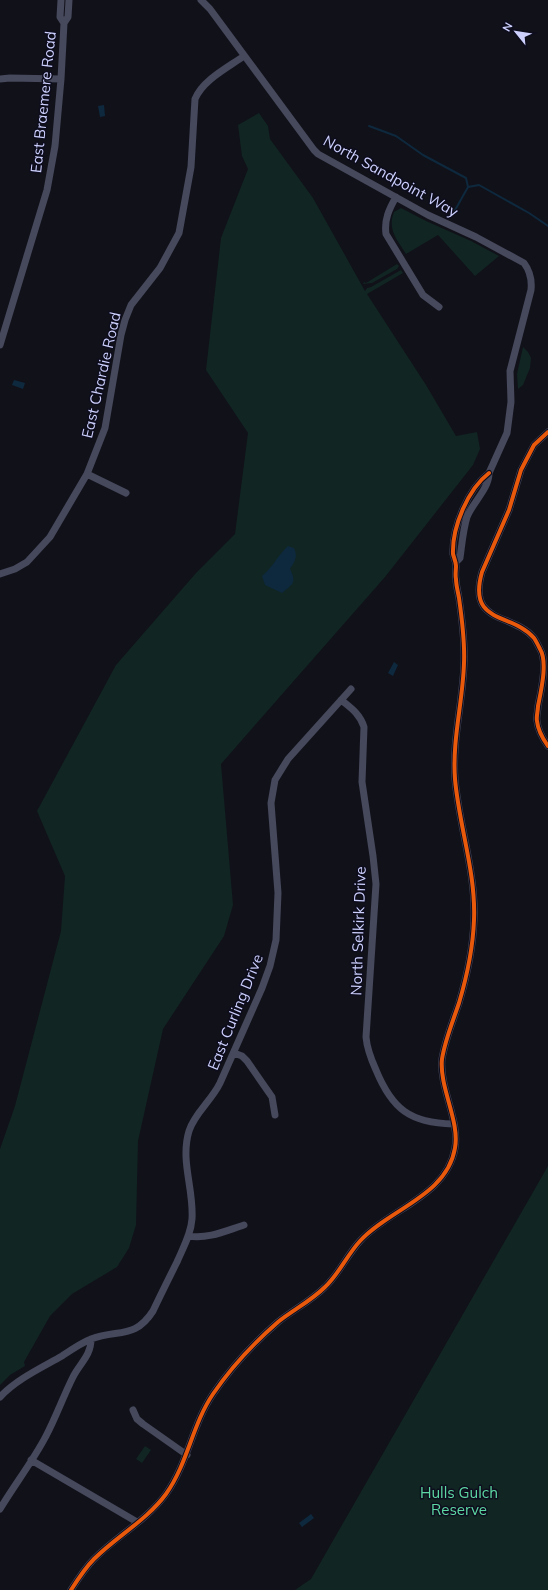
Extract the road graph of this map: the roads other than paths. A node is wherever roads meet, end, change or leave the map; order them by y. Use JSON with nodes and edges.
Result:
{"nodes":[{"id":1,"x":61,"y":0,"type":"edge"},
{"id":2,"x":69,"y":0,"type":"edge"},
{"id":3,"x":201,"y":0,"type":"edge"},
{"id":4,"x":64,"y":23,"type":"junction"},
{"id":5,"x":244,"y":56,"type":"junction"},
{"id":6,"x":0,"y":79,"type":"edge"},
{"id":7,"x":61,"y":79,"type":"junction"},
{"id":8,"x":396,"y":197,"type":"junction"},
{"id":9,"x":439,"y":307,"type":"dead end"},
{"id":10,"x":0,"y":345,"type":"edge"},
{"id":11,"x":548,"y":432,"type":"edge"},
{"id":12,"x":87,"y":474,"type":"junction"},
{"id":13,"x":126,"y":493,"type":"dead end"},
{"id":14,"x":0,"y":574,"type":"edge"},
{"id":15,"x":351,"y":689,"type":"dead end"},
{"id":16,"x":341,"y":700,"type":"junction"},
{"id":17,"x":548,"y":746,"type":"edge"},
{"id":18,"x":234,"y":1053,"type":"junction"},
{"id":19,"x":275,"y":1115,"type":"dead end"},
{"id":20,"x":453,"y":1124,"type":"junction"},
{"id":21,"x":244,"y":1225,"type":"dead end"},
{"id":22,"x":188,"y":1236,"type":"junction"},
{"id":23,"x":91,"y":1339,"type":"junction"},
{"id":24,"x":0,"y":1397,"type":"edge"},
{"id":25,"x":133,"y":1410,"type":"dead end"},
{"id":26,"x":187,"y":1455,"type":"junction"},
{"id":27,"x":31,"y":1460,"type":"junction"},
{"id":28,"x":0,"y":1508,"type":"edge"},
{"id":29,"x":137,"y":1522,"type":"junction"},
{"id":30,"x":71,"y":1590,"type":"edge"}],
"edges":[{"from":1,"to":4,"type":"street","name":"East Braemere Road"},
{"from":2,"to":4,"type":"street","name":"East Braemere Road"},
{"from":3,"to":5,"type":"street","name":"North Sandpoint Way"},
{"from":4,"to":7,"type":"street","name":"East Braemere Road"},
{"from":5,"to":8,"type":"street","name":"North Sandpoint Way"},
{"from":5,"to":12,"type":"street","name":"East Chardie Road"},
{"from":6,"to":7,"type":"street"},
{"from":7,"to":10,"type":"street","name":"East Braemere Road"},
{"from":8,"to":9,"type":"street"},
{"from":8,"to":20,"type":"street","name":"North Sandpoint Way"},
{"from":11,"to":17,"type":"street"},
{"from":12,"to":13,"type":"street"},
{"from":12,"to":14,"type":"street","name":"East Chardie Road"},
{"from":15,"to":16,"type":"street","name":"East Curling Drive"},
{"from":16,"to":18,"type":"street","name":"East Curling Drive"},
{"from":16,"to":20,"type":"street","name":"North Selkirk Drive"},
{"from":18,"to":19,"type":"street"},
{"from":18,"to":22,"type":"street","name":"East Curling Drive"},
{"from":20,"to":26,"type":"street"},
{"from":21,"to":22,"type":"street"},
{"from":22,"to":23,"type":"street","name":"East Curling Drive"},
{"from":23,"to":24,"type":"street"},
{"from":23,"to":27,"type":"street"},
{"from":25,"to":26,"type":"street"},
{"from":26,"to":29,"type":"street"},
{"from":27,"to":28,"type":"street"},
{"from":27,"to":29,"type":"street"},
{"from":29,"to":30,"type":"street"}]}
